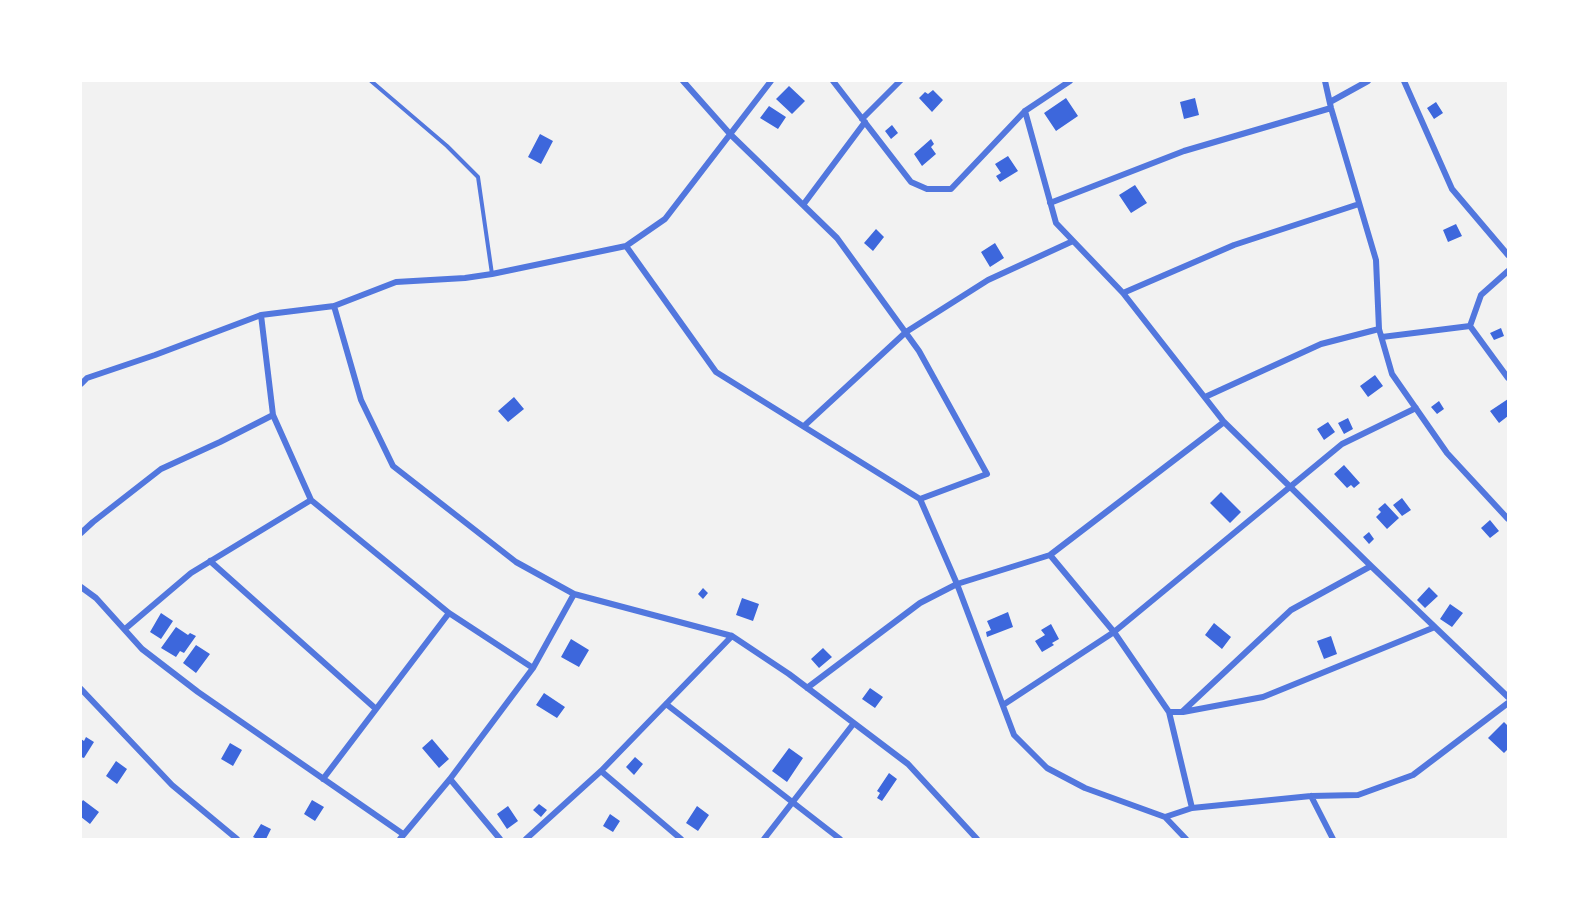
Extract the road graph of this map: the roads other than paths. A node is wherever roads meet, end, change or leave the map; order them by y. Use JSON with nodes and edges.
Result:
{"nodes":[{"id":1,"x":371,"y":81,"type":"edge"},
{"id":2,"x":683,"y":81,"type":"edge"},
{"id":3,"x":771,"y":81,"type":"edge"},
{"id":4,"x":833,"y":81,"type":"edge"},
{"id":5,"x":900,"y":81,"type":"edge"},
{"id":6,"x":1070,"y":81,"type":"edge"},
{"id":7,"x":1325,"y":81,"type":"edge"},
{"id":8,"x":1368,"y":81,"type":"edge"},
{"id":9,"x":1404,"y":81,"type":"edge"},
{"id":10,"x":1331,"y":105,"type":"junction"},
{"id":11,"x":1026,"y":111,"type":"junction"},
{"id":12,"x":864,"y":121,"type":"junction"},
{"id":13,"x":730,"y":134,"type":"junction"},
{"id":14,"x":1050,"y":203,"type":"junction"},
{"id":15,"x":1359,"y":204,"type":"junction"},
{"id":16,"x":803,"y":205,"type":"junction"},
{"id":17,"x":1073,"y":241,"type":"junction"},
{"id":18,"x":626,"y":246,"type":"junction"},
{"id":19,"x":1508,"y":255,"type":"edge"},
{"id":20,"x":1508,"y":271,"type":"edge"},
{"id":21,"x":492,"y":274,"type":"junction"},
{"id":22,"x":1123,"y":294,"type":"junction"},
{"id":23,"x":334,"y":306,"type":"junction"},
{"id":24,"x":261,"y":315,"type":"junction"},
{"id":25,"x":1470,"y":326,"type":"junction"},
{"id":26,"x":1379,"y":329,"type":"junction"},
{"id":27,"x":906,"y":332,"type":"junction"},
{"id":28,"x":1382,"y":337,"type":"junction"},
{"id":29,"x":1508,"y":378,"type":"edge"},
{"id":30,"x":81,"y":384,"type":"edge"},
{"id":31,"x":1205,"y":397,"type":"junction"},
{"id":32,"x":1416,"y":408,"type":"junction"},
{"id":33,"x":273,"y":415,"type":"junction"},
{"id":34,"x":1224,"y":422,"type":"junction"},
{"id":35,"x":804,"y":426,"type":"junction"},
{"id":36,"x":1291,"y":487,"type":"junction"},
{"id":37,"x":920,"y":499,"type":"junction"},
{"id":38,"x":311,"y":500,"type":"junction"},
{"id":39,"x":1508,"y":519,"type":"edge"},
{"id":40,"x":81,"y":533,"type":"edge"},
{"id":41,"x":1050,"y":555,"type":"junction"},
{"id":42,"x":210,"y":561,"type":"junction"},
{"id":43,"x":1371,"y":566,"type":"junction"},
{"id":44,"x":957,"y":584,"type":"junction"},
{"id":45,"x":81,"y":587,"type":"edge"},
{"id":46,"x":574,"y":594,"type":"junction"},
{"id":47,"x":450,"y":614,"type":"junction"},
{"id":48,"x":1435,"y":627,"type":"junction"},
{"id":49,"x":125,"y":629,"type":"junction"},
{"id":50,"x":1114,"y":632,"type":"junction"},
{"id":51,"x":732,"y":636,"type":"junction"},
{"id":52,"x":533,"y":668,"type":"junction"},
{"id":53,"x":807,"y":688,"type":"junction"},
{"id":54,"x":81,"y":689,"type":"edge"},
{"id":55,"x":1508,"y":697,"type":"edge"},
{"id":56,"x":1508,"y":703,"type":"edge"},
{"id":57,"x":666,"y":704,"type":"junction"},
{"id":58,"x":1003,"y":705,"type":"junction"},
{"id":59,"x":376,"y":710,"type":"junction"},
{"id":60,"x":1169,"y":712,"type":"junction"},
{"id":61,"x":1183,"y":712,"type":"junction"},
{"id":62,"x":854,"y":723,"type":"junction"},
{"id":63,"x":601,"y":771,"type":"junction"},
{"id":64,"x":323,"y":779,"type":"junction"},
{"id":65,"x":450,"y":779,"type":"junction"},
{"id":66,"x":1311,"y":796,"type":"junction"},
{"id":67,"x":792,"y":802,"type":"junction"},
{"id":68,"x":1192,"y":808,"type":"junction"},
{"id":69,"x":1165,"y":817,"type":"junction"},
{"id":70,"x":401,"y":837,"type":"edge"},
{"id":71,"x":237,"y":839,"type":"edge"},
{"id":72,"x":500,"y":839,"type":"edge"},
{"id":73,"x":526,"y":839,"type":"edge"},
{"id":74,"x":681,"y":839,"type":"edge"},
{"id":75,"x":764,"y":839,"type":"edge"},
{"id":76,"x":840,"y":839,"type":"edge"},
{"id":77,"x":977,"y":839,"type":"edge"},
{"id":78,"x":1186,"y":839,"type":"edge"},
{"id":79,"x":1333,"y":839,"type":"edge"}],
"edges":[{"from":1,"to":21,"type":"lane"},
{"from":2,"to":13,"type":"street"},
{"from":3,"to":13,"type":"street"},
{"from":4,"to":12,"type":"street"},
{"from":5,"to":12,"type":"street"},
{"from":6,"to":11,"type":"street"},
{"from":7,"to":10,"type":"street"},
{"from":8,"to":10,"type":"street"},
{"from":9,"to":19,"type":"street"},
{"from":10,"to":14,"type":"street"},
{"from":10,"to":15,"type":"street"},
{"from":11,"to":12,"type":"street"},
{"from":11,"to":14,"type":"street"},
{"from":12,"to":16,"type":"street"},
{"from":13,"to":16,"type":"street"},
{"from":13,"to":18,"type":"street"},
{"from":14,"to":17,"type":"street"},
{"from":15,"to":22,"type":"street"},
{"from":15,"to":26,"type":"street"},
{"from":16,"to":27,"type":"street"},
{"from":17,"to":22,"type":"street"},
{"from":17,"to":27,"type":"street"},
{"from":18,"to":21,"type":"street"},
{"from":18,"to":35,"type":"street"},
{"from":20,"to":25,"type":"street"},
{"from":21,"to":23,"type":"street"},
{"from":22,"to":31,"type":"street"},
{"from":23,"to":24,"type":"street"},
{"from":23,"to":46,"type":"street"},
{"from":24,"to":30,"type":"street"},
{"from":24,"to":33,"type":"street"},
{"from":25,"to":28,"type":"street"},
{"from":25,"to":29,"type":"street"},
{"from":26,"to":28,"type":"street"},
{"from":26,"to":31,"type":"street"},
{"from":27,"to":35,"type":"street"},
{"from":27,"to":37,"type":"street"},
{"from":28,"to":32,"type":"street"},
{"from":31,"to":34,"type":"street"},
{"from":32,"to":36,"type":"street"},
{"from":32,"to":39,"type":"street"},
{"from":33,"to":38,"type":"street"},
{"from":33,"to":40,"type":"street"},
{"from":34,"to":36,"type":"street"},
{"from":34,"to":41,"type":"street"},
{"from":35,"to":37,"type":"street"},
{"from":36,"to":43,"type":"street"},
{"from":36,"to":50,"type":"street"},
{"from":37,"to":44,"type":"street"},
{"from":38,"to":42,"type":"street"},
{"from":38,"to":47,"type":"street"},
{"from":41,"to":44,"type":"street"},
{"from":41,"to":50,"type":"street"},
{"from":42,"to":49,"type":"street"},
{"from":42,"to":59,"type":"street"},
{"from":43,"to":48,"type":"street"},
{"from":43,"to":61,"type":"street"},
{"from":44,"to":53,"type":"street"},
{"from":44,"to":58,"type":"street"},
{"from":45,"to":49,"type":"street"},
{"from":46,"to":51,"type":"street"},
{"from":46,"to":52,"type":"street"},
{"from":47,"to":52,"type":"street"},
{"from":47,"to":59,"type":"street"},
{"from":48,"to":55,"type":"street"},
{"from":48,"to":61,"type":"street"},
{"from":49,"to":64,"type":"street"},
{"from":50,"to":58,"type":"street"},
{"from":50,"to":60,"type":"street"},
{"from":51,"to":53,"type":"street"},
{"from":51,"to":57,"type":"street"},
{"from":52,"to":65,"type":"street"},
{"from":53,"to":62,"type":"street"},
{"from":54,"to":71,"type":"street"},
{"from":56,"to":66,"type":"street"},
{"from":57,"to":63,"type":"street"},
{"from":57,"to":67,"type":"street"},
{"from":58,"to":69,"type":"street"},
{"from":59,"to":64,"type":"street"},
{"from":60,"to":61,"type":"street"},
{"from":60,"to":68,"type":"street"},
{"from":62,"to":67,"type":"street"},
{"from":62,"to":77,"type":"street"},
{"from":63,"to":73,"type":"street"},
{"from":63,"to":74,"type":"street"},
{"from":64,"to":70,"type":"street"},
{"from":65,"to":70,"type":"street"},
{"from":65,"to":72,"type":"street"},
{"from":66,"to":68,"type":"street"},
{"from":66,"to":79,"type":"street"},
{"from":67,"to":75,"type":"street"},
{"from":67,"to":76,"type":"street"},
{"from":68,"to":69,"type":"street"},
{"from":69,"to":78,"type":"street"}]}
